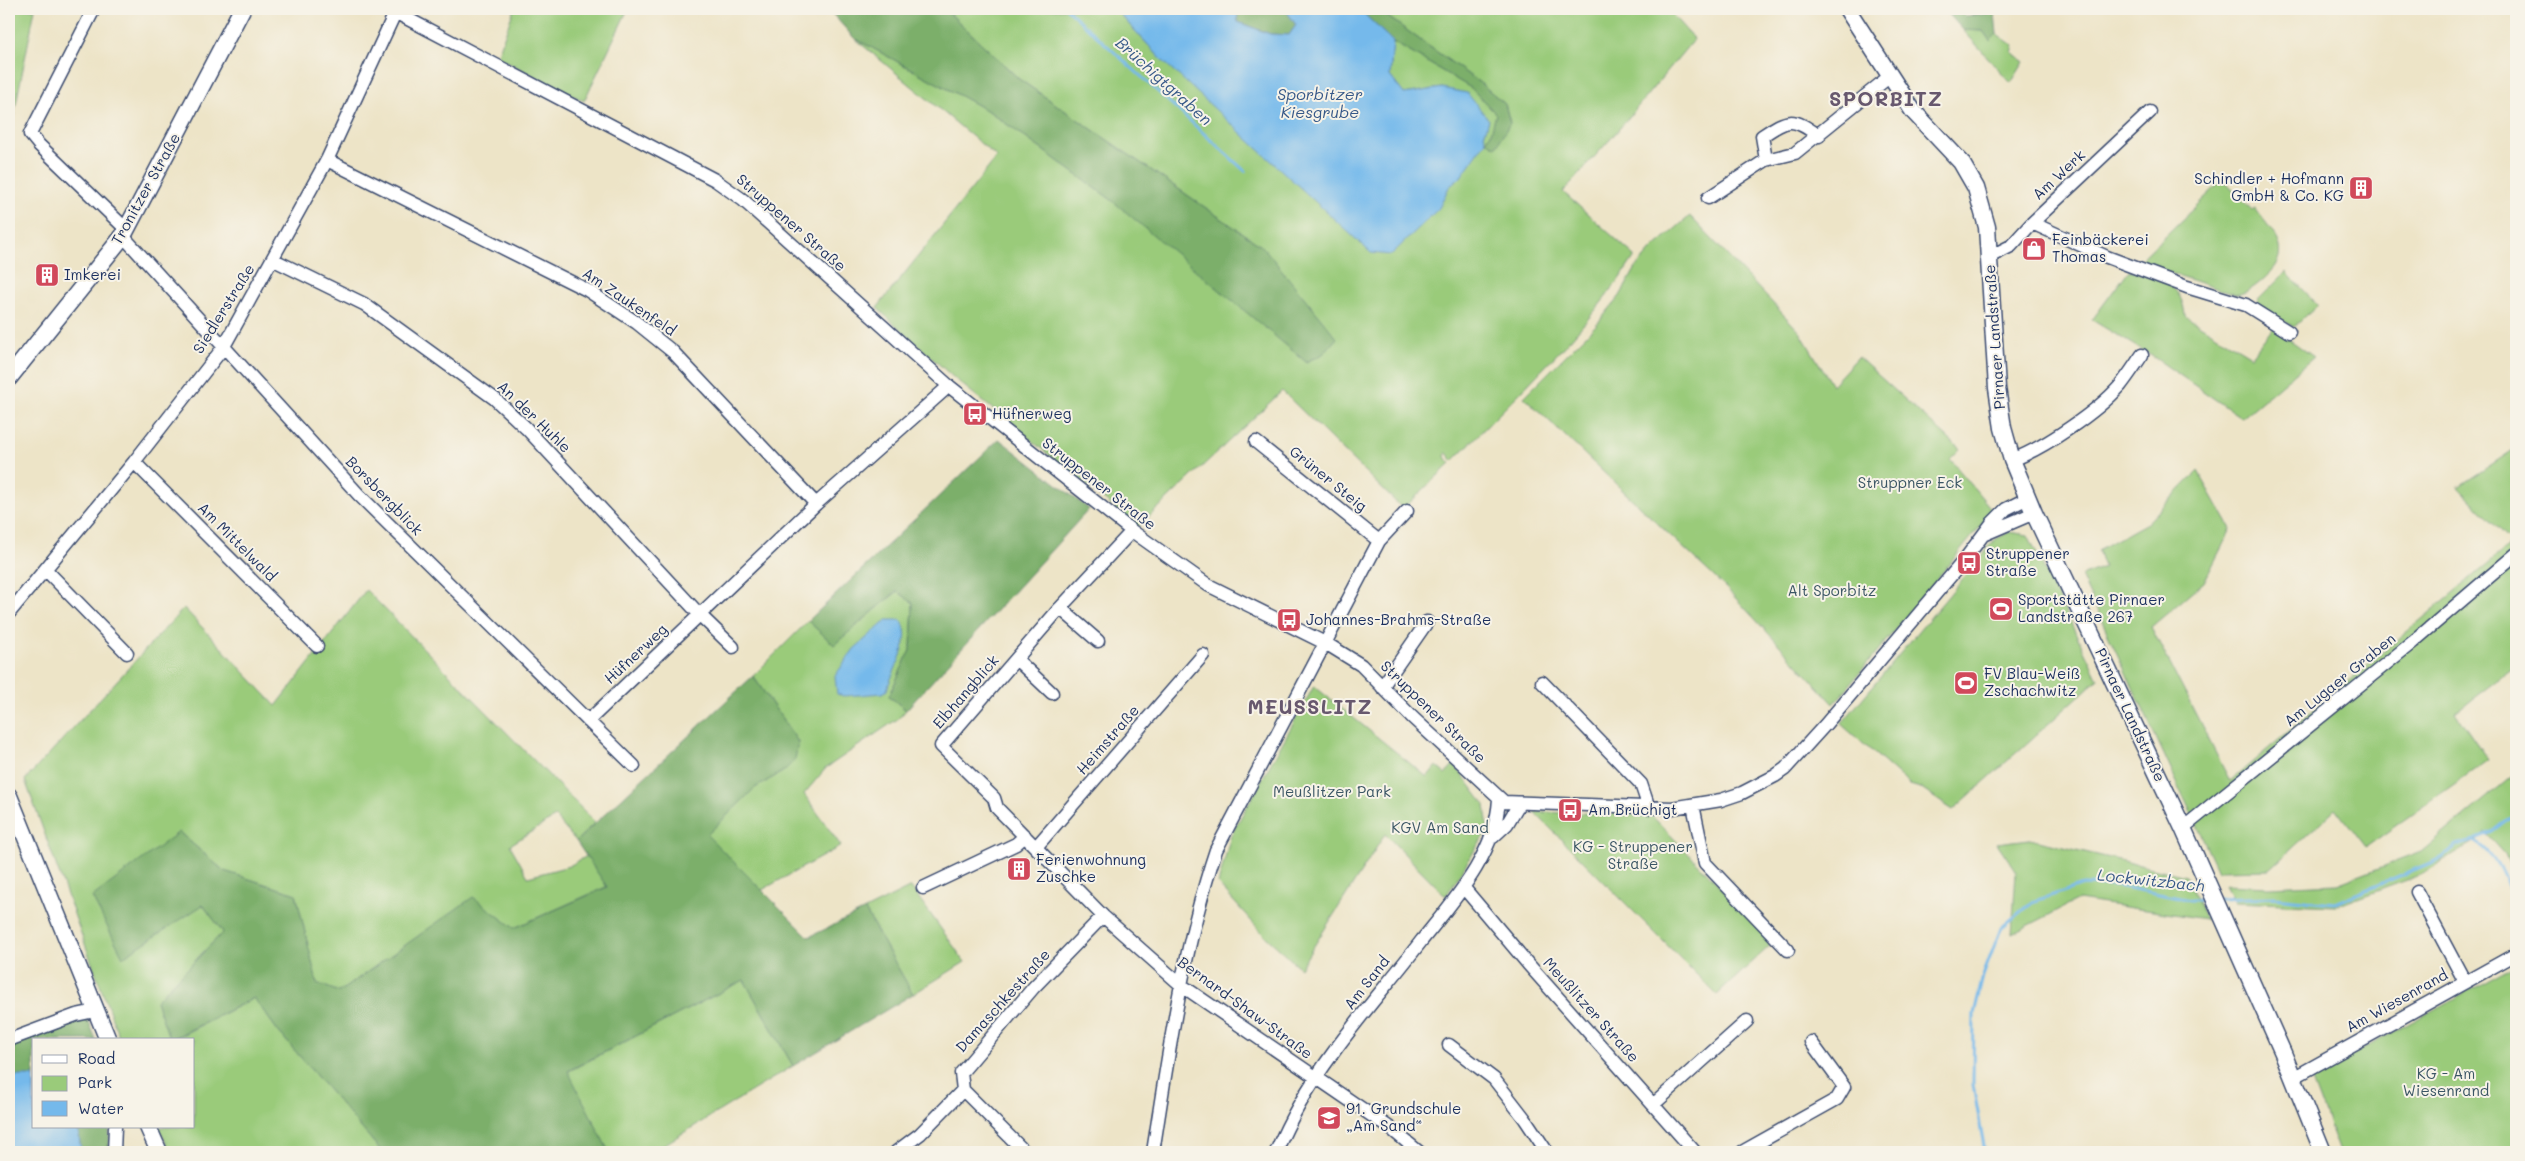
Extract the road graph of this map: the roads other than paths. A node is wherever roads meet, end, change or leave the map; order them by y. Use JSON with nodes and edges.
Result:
{"nodes":[{"id":1,"x":94,"y":9,"type":"edge"},
{"id":2,"x":242,"y":9,"type":"edge"},
{"id":3,"x":1847,"y":9,"type":"edge"},
{"id":4,"x":392,"y":11,"type":"edge"},
{"id":5,"x":1890,"y":76,"type":"junction"},
{"id":6,"x":2150,"y":112,"type":"dead end"},
{"id":7,"x":1819,"y":136,"type":"junction"},
{"id":8,"x":326,"y":160,"type":"junction"},
{"id":9,"x":1766,"y":160,"type":"junction"},
{"id":10,"x":1708,"y":198,"type":"dead end"},
{"id":11,"x":2032,"y":223,"type":"junction"},
{"id":12,"x":124,"y":233,"type":"junction"},
{"id":13,"x":1990,"y":257,"type":"junction"},
{"id":14,"x":274,"y":260,"type":"junction"},
{"id":15,"x":2289,"y":332,"type":"dead end"},
{"id":16,"x":223,"y":348,"type":"junction"},
{"id":17,"x":2142,"y":355,"type":"dead end"},
{"id":18,"x":9,"y":378,"type":"edge"},
{"id":19,"x":949,"y":386,"type":"junction"},
{"id":20,"x":1256,"y":442,"type":"dead end"},
{"id":21,"x":2012,"y":460,"type":"junction"},
{"id":22,"x":134,"y":462,"type":"junction"},
{"id":23,"x":816,"y":504,"type":"junction"},
{"id":24,"x":2031,"y":505,"type":"junction"},
{"id":25,"x":1407,"y":511,"type":"dead end"},
{"id":26,"x":1132,"y":531,"type":"junction"},
{"id":27,"x":1379,"y":541,"type":"junction"},
{"id":28,"x":2516,"y":554,"type":"edge"},
{"id":29,"x":46,"y":570,"type":"junction"},
{"id":30,"x":1060,"y":608,"type":"junction"},
{"id":31,"x":9,"y":612,"type":"edge"},
{"id":32,"x":700,"y":616,"type":"junction"},
{"id":33,"x":1427,"y":622,"type":"dead end"},
{"id":34,"x":1098,"y":641,"type":"dead end"},
{"id":35,"x":1327,"y":644,"type":"junction"},
{"id":36,"x":316,"y":646,"type":"dead end"},
{"id":37,"x":734,"y":648,"type":"dead end"},
{"id":38,"x":127,"y":653,"type":"dead end"},
{"id":39,"x":1203,"y":655,"type":"dead end"},
{"id":40,"x":1016,"y":659,"type":"junction"},
{"id":41,"x":1542,"y":682,"type":"dead end"},
{"id":42,"x":1382,"y":687,"type":"junction"},
{"id":43,"x":1052,"y":693,"type":"dead end"},
{"id":44,"x":588,"y":721,"type":"junction"},
{"id":45,"x":941,"y":746,"type":"joint"},
{"id":46,"x":634,"y":766,"type":"dead end"},
{"id":47,"x":9,"y":796,"type":"edge"},
{"id":48,"x":1499,"y":799,"type":"junction"},
{"id":49,"x":1519,"y":804,"type":"junction"},
{"id":50,"x":1693,"y":806,"type":"junction"},
{"id":51,"x":1649,"y":808,"type":"junction"},
{"id":52,"x":2183,"y":828,"type":"junction"},
{"id":53,"x":1025,"y":836,"type":"junction"},
{"id":54,"x":1491,"y":839,"type":"junction"},
{"id":55,"x":1036,"y":846,"type":"junction"},
{"id":56,"x":923,"y":888,"type":"dead end"},
{"id":57,"x":1464,"y":888,"type":"junction"},
{"id":58,"x":2417,"y":892,"type":"dead end"},
{"id":59,"x":1103,"y":916,"type":"junction"},
{"id":60,"x":1788,"y":950,"type":"dead end"},
{"id":61,"x":2516,"y":954,"type":"edge"},
{"id":62,"x":2465,"y":982,"type":"junction"},
{"id":63,"x":1180,"y":985,"type":"junction"},
{"id":64,"x":95,"y":1011,"type":"junction"},
{"id":65,"x":1746,"y":1021,"type":"dead end"},
{"id":66,"x":107,"y":1038,"type":"edge"},
{"id":67,"x":9,"y":1040,"type":"edge"},
{"id":68,"x":1811,"y":1042,"type":"dead end"},
{"id":69,"x":1449,"y":1045,"type":"dead end"},
{"id":70,"x":2293,"y":1078,"type":"junction"},
{"id":71,"x":1316,"y":1079,"type":"junction"},
{"id":72,"x":963,"y":1090,"type":"junction"},
{"id":73,"x":1654,"y":1104,"type":"junction"},
{"id":74,"x":115,"y":1128,"type":"edge"},
{"id":75,"x":148,"y":1128,"type":"edge"},
{"id":76,"x":1415,"y":1151,"type":"edge"},
{"id":77,"x":114,"y":1152,"type":"edge"},
{"id":78,"x":159,"y":1152,"type":"edge"},
{"id":79,"x":896,"y":1152,"type":"edge"},
{"id":80,"x":1025,"y":1152,"type":"edge"},
{"id":81,"x":1153,"y":1152,"type":"edge"},
{"id":82,"x":1276,"y":1152,"type":"edge"},
{"id":83,"x":1547,"y":1152,"type":"edge"},
{"id":84,"x":1696,"y":1152,"type":"edge"},
{"id":85,"x":1742,"y":1152,"type":"edge"},
{"id":86,"x":2323,"y":1152,"type":"edge"}],
"edges":[{"from":1,"to":12,"type":"street","name":"Borsbergblick"},
{"from":2,"to":12,"type":"street","name":"Tronitzer Straße"},
{"from":3,"to":5,"type":"street","name":"Pirnaer Landstraße"},
{"from":4,"to":8,"type":"street","name":"Siedlerstraße"},
{"from":4,"to":19,"type":"street","name":"Struppener Straße"},
{"from":5,"to":7,"type":"street"},
{"from":5,"to":13,"type":"street","name":"Pirnaer Landstraße"},
{"from":6,"to":11,"type":"street","name":"Am Werk"},
{"from":7,"to":9,"type":"street"},
{"from":7,"to":9,"type":"street"},
{"from":8,"to":14,"type":"street","name":"Siedlerstraße"},
{"from":8,"to":23,"type":"street","name":"Am Zaukenfeld"},
{"from":9,"to":10,"type":"street"},
{"from":11,"to":13,"type":"street","name":"Am Werk"},
{"from":11,"to":15,"type":"street"},
{"from":12,"to":16,"type":"street","name":"Borsbergblick"},
{"from":12,"to":18,"type":"street","name":"Tronitzer Straße"},
{"from":13,"to":21,"type":"street","name":"Pirnaer Landstraße"},
{"from":14,"to":16,"type":"street","name":"Siedlerstraße"},
{"from":14,"to":32,"type":"street","name":"An der Huhle"},
{"from":16,"to":22,"type":"street","name":"Siedlerstraße"},
{"from":16,"to":44,"type":"street","name":"Borsbergblick"},
{"from":17,"to":21,"type":"street"},
{"from":19,"to":23,"type":"street","name":"Hüfnerweg"},
{"from":19,"to":26,"type":"street","name":"Struppener Straße"},
{"from":20,"to":27,"type":"street","name":"Grüner Steig"},
{"from":21,"to":24,"type":"street","name":"Pirnaer Landstraße"},
{"from":22,"to":29,"type":"street","name":"Siedlerstraße"},
{"from":22,"to":36,"type":"street","name":"Am Mittelwald"},
{"from":23,"to":32,"type":"street","name":"Hüfnerweg"},
{"from":24,"to":50,"type":"street","name":"Struppener Straße"},
{"from":24,"to":52,"type":"street","name":"Pirnaer Landstraße"},
{"from":25,"to":27,"type":"street"},
{"from":26,"to":30,"type":"street","name":"Elbhangblick"},
{"from":26,"to":35,"type":"street","name":"Struppener Straße"},
{"from":27,"to":35,"type":"street"},
{"from":28,"to":52,"type":"street","name":"Am Lugaer Graben"},
{"from":29,"to":31,"type":"street","name":"Siedlerstraße"},
{"from":29,"to":38,"type":"street"},
{"from":30,"to":34,"type":"street"},
{"from":30,"to":40,"type":"street","name":"Elbhangblick"},
{"from":32,"to":37,"type":"street","name":"An der Huhle"},
{"from":32,"to":44,"type":"street","name":"Hüfnerweg"},
{"from":33,"to":42,"type":"street"},
{"from":35,"to":42,"type":"street","name":"Struppener Straße"},
{"from":35,"to":63,"type":"street"},
{"from":39,"to":55,"type":"street","name":"Heimstraße"},
{"from":40,"to":43,"type":"street","name":"Elbhangblick"},
{"from":40,"to":45,"type":"street","name":"Elbhangblick"},
{"from":41,"to":51,"type":"street"},
{"from":42,"to":48,"type":"street","name":"Struppener Straße"},
{"from":44,"to":46,"type":"street","name":"Borsbergblick"},
{"from":45,"to":53,"type":"street","name":"Bernard-Shaw-Straße"},
{"from":47,"to":64,"type":"street"},
{"from":48,"to":49,"type":"street","name":"Struppener Straße"},
{"from":48,"to":54,"type":"street","name":"Am Sand"},
{"from":49,"to":51,"type":"street","name":"Struppener Straße"},
{"from":49,"to":54,"type":"street","name":"Am Sand"},
{"from":50,"to":51,"type":"street","name":"Struppener Straße"},
{"from":50,"to":60,"type":"street"},
{"from":52,"to":70,"type":"street","name":"Pirnaer Landstraße"},
{"from":53,"to":55,"type":"street","name":"Bernard-Shaw-Straße"},
{"from":53,"to":56,"type":"street"},
{"from":54,"to":57,"type":"street","name":"Am Sand"},
{"from":55,"to":59,"type":"street","name":"Bernard-Shaw-Straße"},
{"from":57,"to":71,"type":"street","name":"Am Sand"},
{"from":57,"to":73,"type":"street","name":"Meußlitzer Straße"},
{"from":58,"to":62,"type":"street"},
{"from":59,"to":63,"type":"street","name":"Bernard-Shaw-Straße"},
{"from":59,"to":72,"type":"street","name":"Damaschkestraße"},
{"from":61,"to":62,"type":"street","name":"Am Wiesenrand"},
{"from":62,"to":70,"type":"street","name":"Am Wiesenrand"},
{"from":63,"to":71,"type":"street","name":"Bernard-Shaw-Straße"},
{"from":63,"to":81,"type":"street"},
{"from":64,"to":66,"type":"street"},
{"from":64,"to":67,"type":"street"},
{"from":65,"to":73,"type":"street"},
{"from":68,"to":85,"type":"street"},
{"from":69,"to":83,"type":"street"},
{"from":70,"to":86,"type":"street","name":"Pirnaer Landstraße"},
{"from":71,"to":76,"type":"street","name":"Bernard-Shaw-Straße"},
{"from":71,"to":82,"type":"street","name":"Am Sand"},
{"from":72,"to":79,"type":"street"},
{"from":72,"to":80,"type":"street"},
{"from":73,"to":84,"type":"street","name":"Meußlitzer Straße"},
{"from":74,"to":77,"type":"street"},
{"from":75,"to":78,"type":"street"}]}
